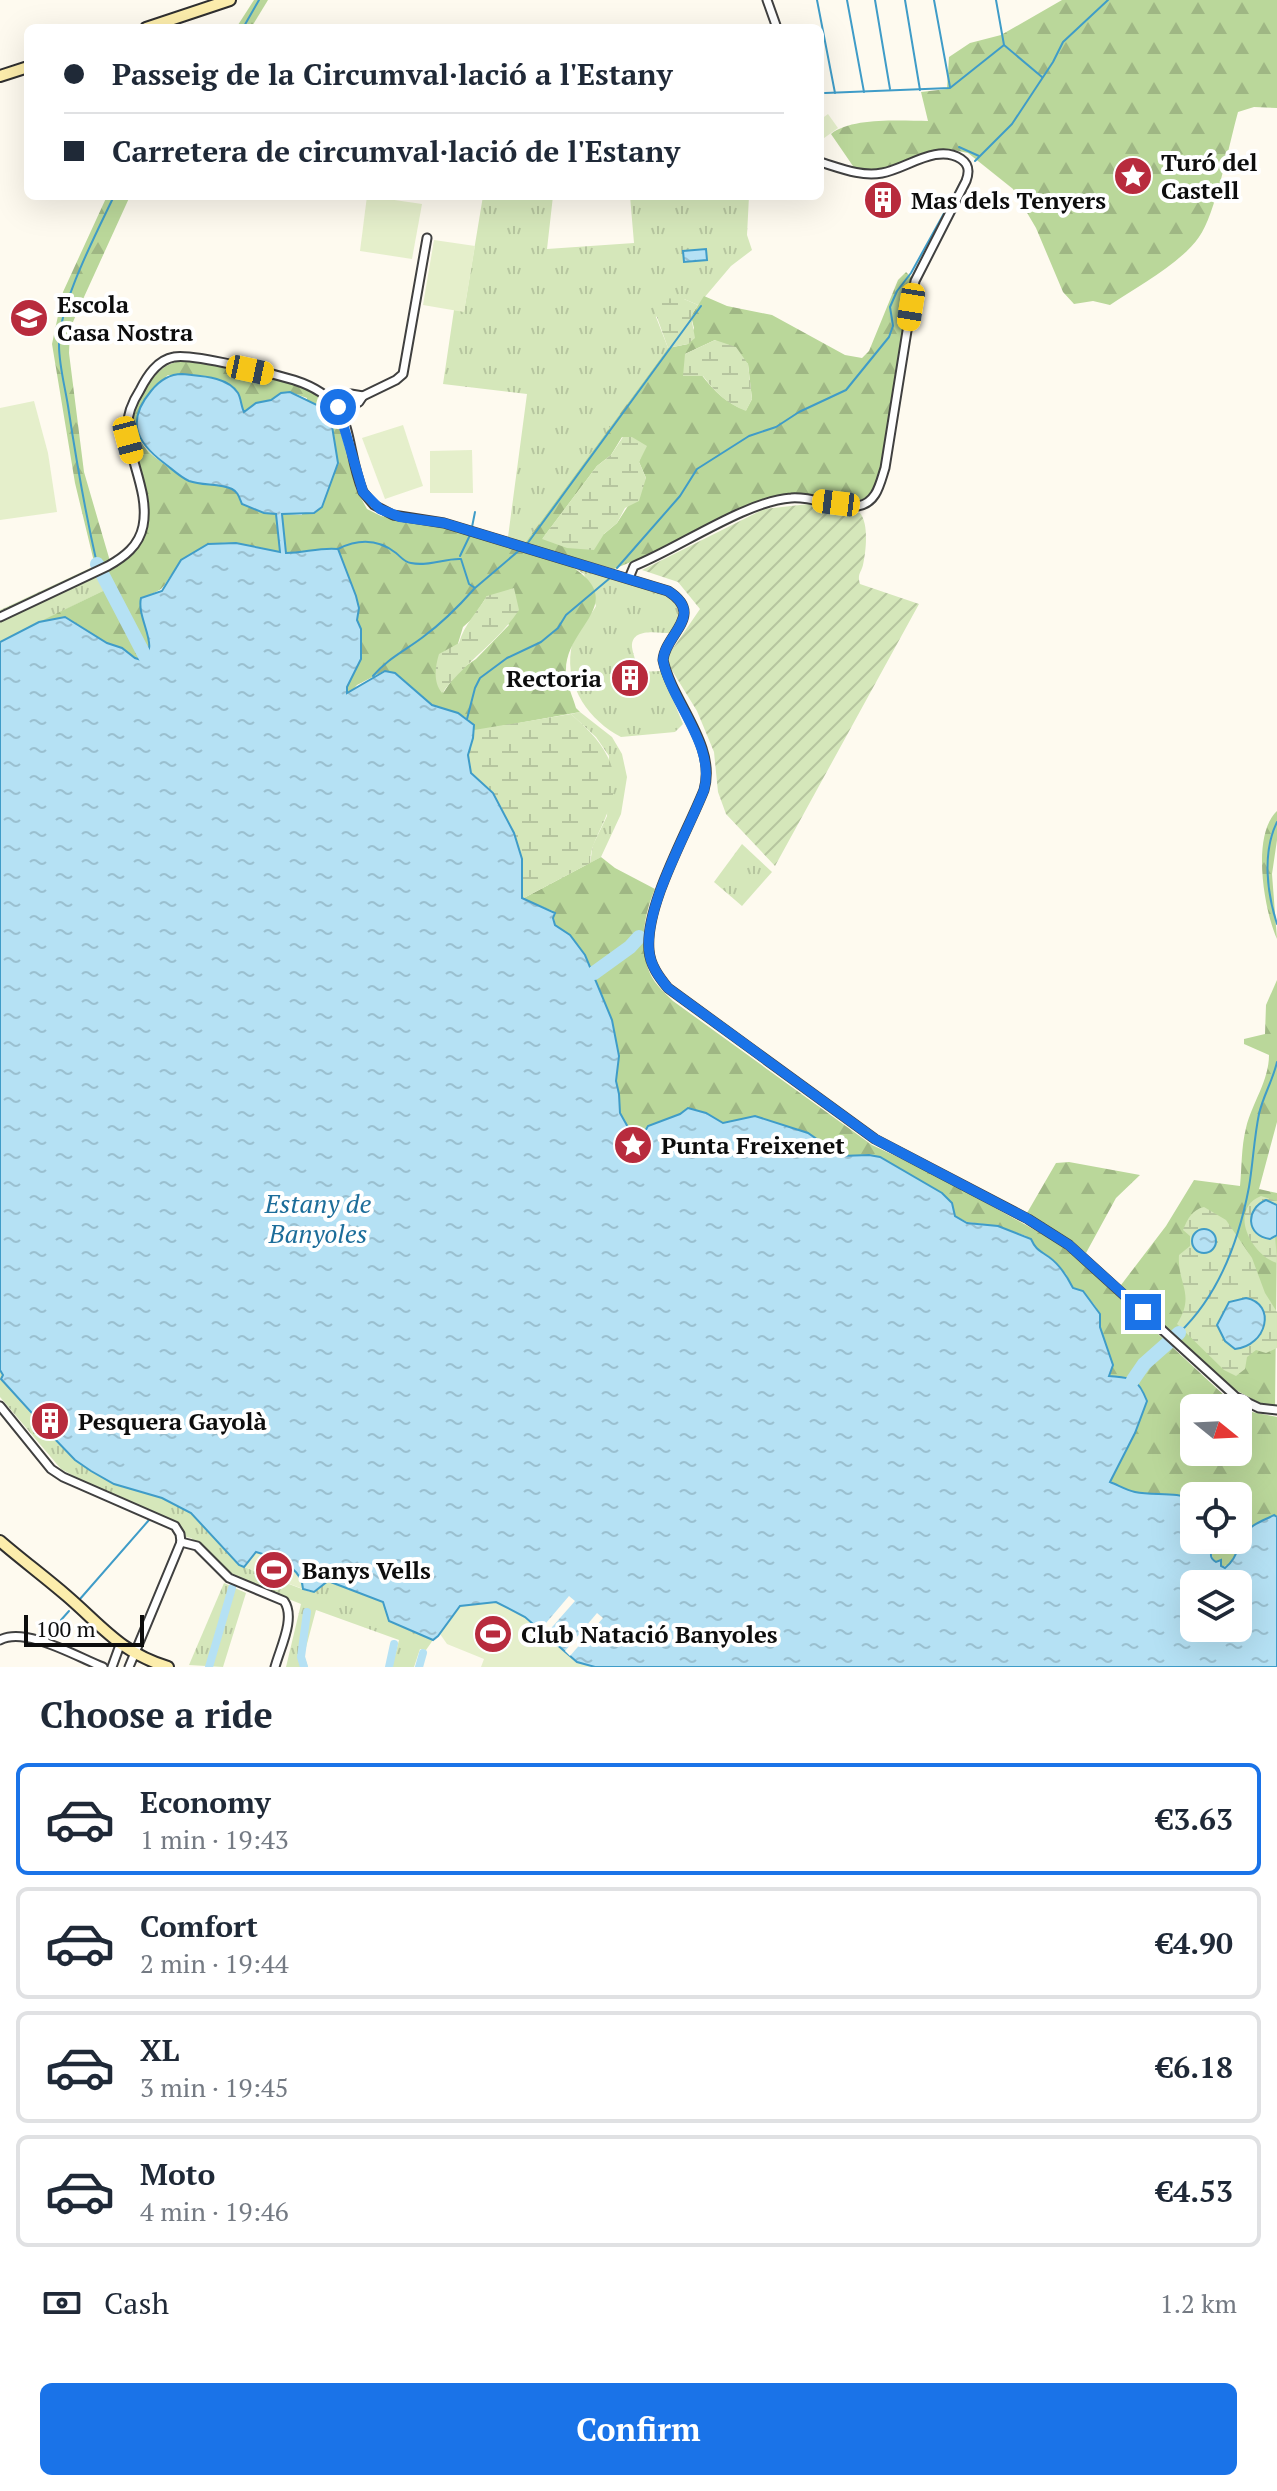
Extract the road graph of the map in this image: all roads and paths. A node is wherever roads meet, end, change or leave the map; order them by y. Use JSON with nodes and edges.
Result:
{"nodes":[{"id":1,"x":230,"y":0,"type":"edge"},
{"id":2,"x":767,"y":0,"type":"edge"},
{"id":3,"x":158,"y":24,"type":"edge"},
{"id":4,"x":776,"y":24,"type":"edge"},
{"id":5,"x":24,"y":68,"type":"edge"},
{"id":6,"x":0,"y":76,"type":"edge"},
{"id":7,"x":824,"y":163,"type":"edge"},
{"id":8,"x":427,"y":238,"type":"dead end"},
{"id":9,"x":363,"y":396,"type":"junction"},
{"id":10,"x":331,"y":398,"type":"junction"},
{"id":11,"x":340,"y":411,"type":"junction"},
{"id":12,"x":629,"y":578,"type":"junction"},
{"id":13,"x":0,"y":617,"type":"edge"},
{"id":14,"x":0,"y":1406,"type":"edge"},
{"id":15,"x":1277,"y":1410,"type":"edge"},
{"id":16,"x":0,"y":1541,"type":"edge"},
{"id":17,"x":181,"y":1542,"type":"junction"},
{"id":18,"x":0,"y":1640,"type":"edge"},
{"id":19,"x":120,"y":1645,"type":"junction"},
{"id":20,"x":134,"y":1655,"type":"junction"},
{"id":21,"x":103,"y":1667,"type":"edge"},
{"id":22,"x":112,"y":1667,"type":"edge"},
{"id":23,"x":129,"y":1667,"type":"edge"},
{"id":24,"x":168,"y":1667,"type":"edge"},
{"id":25,"x":275,"y":1667,"type":"edge"}],
"edges":[{"from":1,"to":3,"type":"street"},
{"from":2,"to":4,"type":"street"},
{"from":5,"to":6,"type":"street"},
{"from":7,"to":12,"type":"street"},
{"from":8,"to":9,"type":"street"},
{"from":9,"to":10,"type":"street"},
{"from":9,"to":11,"type":"street"},
{"from":10,"to":11,"type":"street"},
{"from":10,"to":13,"type":"street"},
{"from":11,"to":12,"type":"street"},
{"from":12,"to":15,"type":"street"},
{"from":14,"to":17,"type":"street"},
{"from":16,"to":19,"type":"street"},
{"from":17,"to":20,"type":"street"},
{"from":17,"to":25,"type":"street"},
{"from":18,"to":21,"type":"street"},
{"from":19,"to":20,"type":"street"},
{"from":19,"to":22,"type":"street"},
{"from":20,"to":23,"type":"street"},
{"from":20,"to":24,"type":"street"}]}
